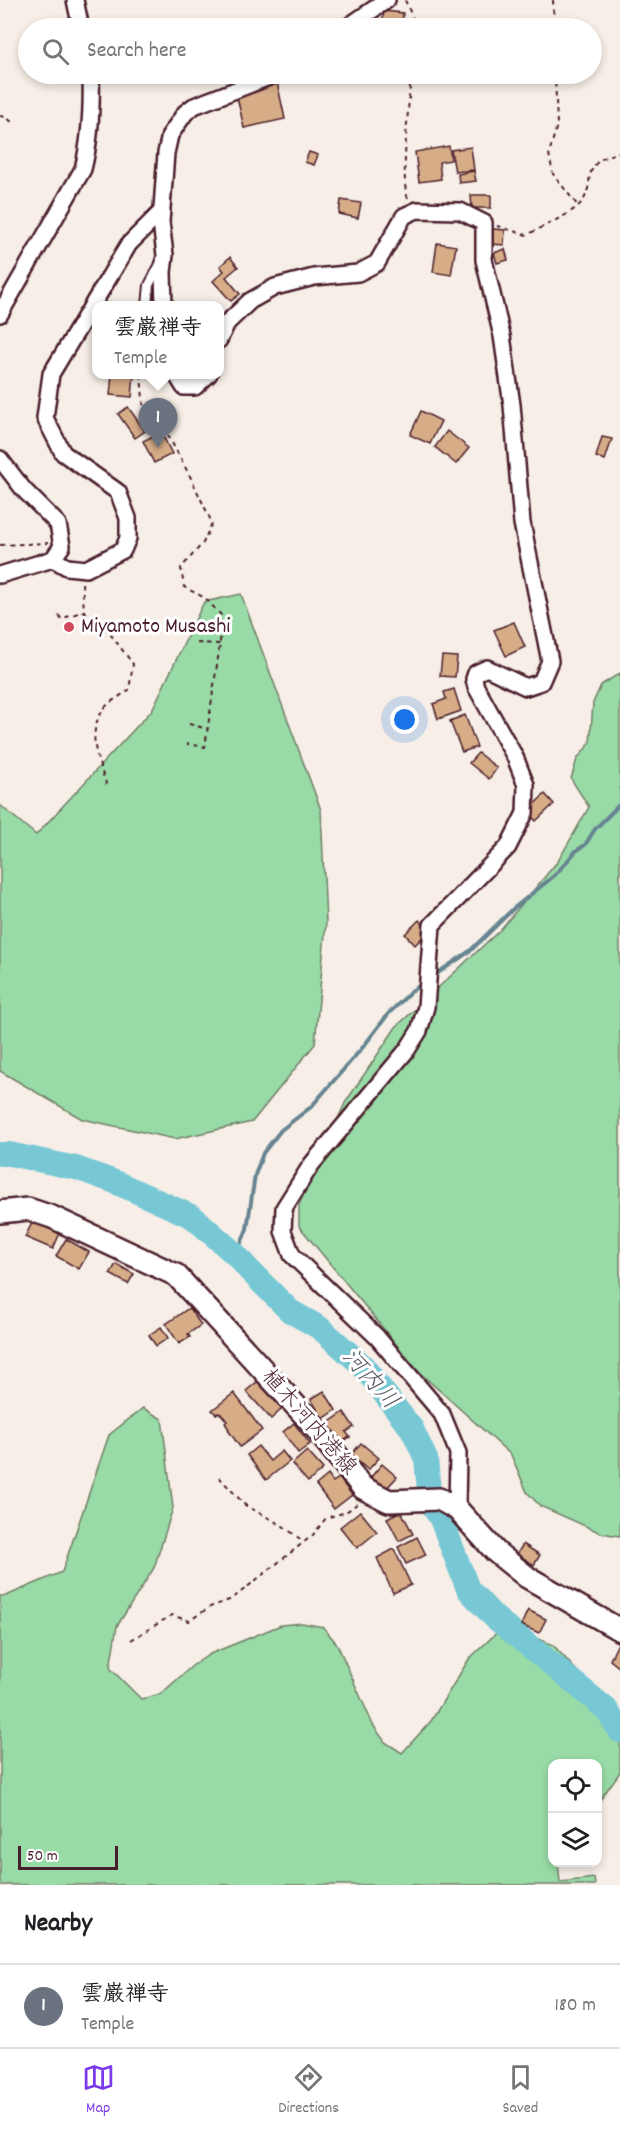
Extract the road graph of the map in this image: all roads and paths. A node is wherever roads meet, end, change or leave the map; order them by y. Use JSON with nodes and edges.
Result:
{"nodes":[{"id":1,"x":75,"y":0,"type":"edge"},
{"id":2,"x":387,"y":0,"type":"edge"},
{"id":3,"x":405,"y":0,"type":"edge"},
{"id":4,"x":553,"y":0,"type":"edge"},
{"id":5,"x":79,"y":18,"type":"edge"},
{"id":6,"x":361,"y":18,"type":"edge"},
{"id":7,"x":413,"y":18,"type":"edge"},
{"id":8,"x":554,"y":18,"type":"edge"},
{"id":9,"x":91,"y":84,"type":"edge"},
{"id":10,"x":251,"y":84,"type":"edge"},
{"id":11,"x":410,"y":84,"type":"edge"},
{"id":12,"x":555,"y":84,"type":"edge"},
{"id":13,"x":0,"y":116,"type":"edge"},
{"id":14,"x":13,"y":123,"type":"dead end"},
{"id":15,"x":620,"y":152,"type":"edge"},
{"id":16,"x":578,"y":206,"type":"junction"},
{"id":17,"x":417,"y":210,"type":"junction"},
{"id":18,"x":162,"y":211,"type":"junction"},
{"id":19,"x":484,"y":223,"type":"junction"},
{"id":20,"x":165,"y":255,"type":"junction"},
{"id":21,"x":95,"y":301,"type":"edge"},
{"id":22,"x":147,"y":301,"type":"edge"},
{"id":23,"x":164,"y":301,"type":"edge"},
{"id":24,"x":92,"y":306,"type":"edge"},
{"id":25,"x":0,"y":314,"type":"edge"},
{"id":26,"x":224,"y":329,"type":"edge"},
{"id":27,"x":141,"y":379,"type":"edge"},
{"id":28,"x":179,"y":379,"type":"edge"},
{"id":29,"x":204,"y":379,"type":"edge"},
{"id":30,"x":0,"y":459,"type":"edge"},
{"id":31,"x":0,"y":545,"type":"edge"},
{"id":32,"x":62,"y":546,"type":"junction"},
{"id":33,"x":53,"y":559,"type":"junction"},
{"id":34,"x":86,"y":569,"type":"junction"},
{"id":35,"x":0,"y":575,"type":"edge"},
{"id":36,"x":84,"y":611,"type":"junction"},
{"id":37,"x":59,"y":615,"type":"dead end"},
{"id":38,"x":196,"y":643,"type":"dead end"},
{"id":39,"x":220,"y":644,"type":"junction"},
{"id":40,"x":189,"y":724,"type":"dead end"},
{"id":41,"x":208,"y":729,"type":"junction"},
{"id":42,"x":187,"y":744,"type":"dead end"},
{"id":43,"x":107,"y":786,"type":"dead end"},
{"id":44,"x":0,"y":1212,"type":"edge"},
{"id":45,"x":219,"y":1477,"type":"dead end"},
{"id":46,"x":380,"y":1496,"type":"junction"},
{"id":47,"x":448,"y":1504,"type":"junction"},
{"id":48,"x":304,"y":1542,"type":"junction"},
{"id":49,"x":620,"y":1630,"type":"edge"},
{"id":50,"x":131,"y":1640,"type":"dead end"}],
"edges":[{"from":1,"to":5,"type":"street"},
{"from":2,"to":6,"type":"street"},
{"from":3,"to":7,"type":"path"},
{"from":4,"to":8,"type":"path"},
{"from":9,"to":25,"type":"street"},
{"from":10,"to":18,"type":"street"},
{"from":11,"to":17,"type":"path"},
{"from":12,"to":16,"type":"path"},
{"from":13,"to":14,"type":"path"},
{"from":15,"to":16,"type":"path"},
{"from":16,"to":19,"type":"path"},
{"from":17,"to":19,"type":"street"},
{"from":17,"to":26,"type":"street"},
{"from":18,"to":20,"type":"street"},
{"from":18,"to":21,"type":"street"},
{"from":19,"to":47,"type":"street"},
{"from":20,"to":22,"type":"lane"},
{"from":20,"to":23,"type":"street"},
{"from":24,"to":34,"type":"street"},
{"from":27,"to":39,"type":"path"},
{"from":28,"to":29,"type":"street"},
{"from":30,"to":32,"type":"street"},
{"from":31,"to":32,"type":"path"},
{"from":32,"to":33,"type":"street"},
{"from":33,"to":34,"type":"street"},
{"from":33,"to":35,"type":"street"},
{"from":34,"to":36,"type":"path"},
{"from":36,"to":37,"type":"path"},
{"from":36,"to":43,"type":"path"},
{"from":38,"to":39,"type":"path"},
{"from":39,"to":41,"type":"path"},
{"from":40,"to":41,"type":"path"},
{"from":41,"to":42,"type":"path"},
{"from":44,"to":46,"type":"main road","name":"植木河内港線"},
{"from":45,"to":48,"type":"path"},
{"from":46,"to":47,"type":"main road"},
{"from":46,"to":48,"type":"path"},
{"from":47,"to":49,"type":"main road"},
{"from":48,"to":50,"type":"path"}]}
